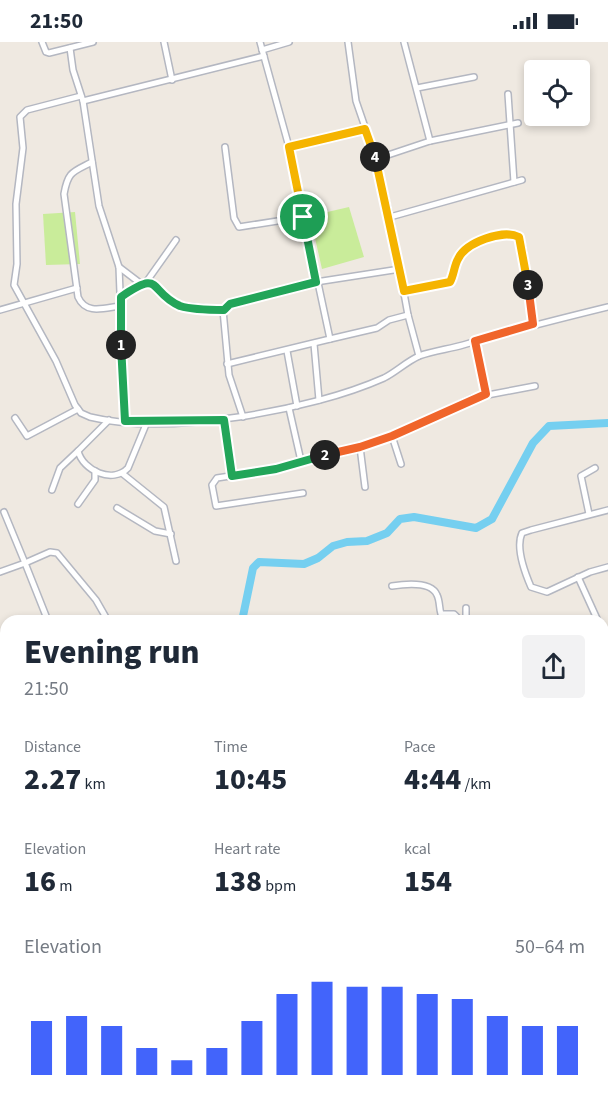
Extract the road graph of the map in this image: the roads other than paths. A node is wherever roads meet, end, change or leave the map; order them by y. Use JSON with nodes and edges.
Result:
{"nodes":[{"id":1,"x":42,"y":42,"type":"edge"},
{"id":2,"x":93,"y":42,"type":"edge"},
{"id":3,"x":164,"y":42,"type":"edge"},
{"id":4,"x":260,"y":42,"type":"edge"},
{"id":5,"x":289,"y":42,"type":"edge"},
{"id":6,"x":348,"y":42,"type":"edge"},
{"id":7,"x":404,"y":42,"type":"edge"},
{"id":8,"x":70,"y":48,"type":"junction"},
{"id":9,"x":263,"y":53,"type":"junction"},
{"id":10,"x":474,"y":77,"type":"dead end"},
{"id":11,"x":172,"y":80,"type":"junction"},
{"id":12,"x":417,"y":88,"type":"junction"},
{"id":13,"x":508,"y":94,"type":"dead end"},
{"id":14,"x":82,"y":99,"type":"junction"},
{"id":15,"x":518,"y":123,"type":"dead end"},
{"id":16,"x":509,"y":124,"type":"junction"},
{"id":17,"x":365,"y":129,"type":"junction"},
{"id":18,"x":430,"y":141,"type":"junction"},
{"id":19,"x":225,"y":147,"type":"dead end"},
{"id":20,"x":289,"y":147,"type":"junction"},
{"id":21,"x":376,"y":159,"type":"junction"},
{"id":22,"x":92,"y":162,"type":"junction"},
{"id":23,"x":522,"y":180,"type":"dead end"},
{"id":24,"x":514,"y":182,"type":"junction"},
{"id":25,"x":303,"y":217,"type":"junction"},
{"id":26,"x":390,"y":217,"type":"junction"},
{"id":27,"x":176,"y":240,"type":"dead end"},
{"id":28,"x":119,"y":267,"type":"junction"},
{"id":29,"x":400,"y":269,"type":"junction"},
{"id":30,"x":147,"y":281,"type":"junction"},
{"id":31,"x":316,"y":282,"type":"junction"},
{"id":32,"x":140,"y":283,"type":"junction"},
{"id":33,"x":77,"y":288,"type":"junction"},
{"id":34,"x":404,"y":291,"type":"junction"},
{"id":35,"x":121,"y":297,"type":"junction"},
{"id":36,"x":24,"y":305,"type":"junction"},
{"id":37,"x":120,"y":306,"type":"junction"},
{"id":38,"x":608,"y":308,"type":"edge"},
{"id":39,"x":0,"y":310,"type":"edge"},
{"id":40,"x":224,"y":310,"type":"junction"},
{"id":41,"x":408,"y":315,"type":"junction"},
{"id":42,"x":533,"y":324,"type":"junction"},
{"id":43,"x":330,"y":339,"type":"junction"},
{"id":44,"x":475,"y":341,"type":"junction"},
{"id":45,"x":315,"y":344,"type":"junction"},
{"id":46,"x":287,"y":351,"type":"junction"},
{"id":47,"x":419,"y":356,"type":"junction"},
{"id":48,"x":227,"y":364,"type":"junction"},
{"id":49,"x":535,"y":386,"type":"dead end"},
{"id":50,"x":486,"y":394,"type":"junction"},
{"id":51,"x":319,"y":400,"type":"junction"},
{"id":52,"x":297,"y":406,"type":"junction"},
{"id":53,"x":289,"y":408,"type":"junction"},
{"id":54,"x":78,"y":409,"type":"junction"},
{"id":55,"x":243,"y":417,"type":"junction"},
{"id":56,"x":15,"y":418,"type":"dead end"},
{"id":57,"x":109,"y":420,"type":"junction"},
{"id":58,"x":224,"y":420,"type":"junction"},
{"id":59,"x":125,"y":421,"type":"junction"},
{"id":60,"x":147,"y":422,"type":"junction"},
{"id":61,"x":392,"y":436,"type":"junction"},
{"id":62,"x":360,"y":447,"type":"junction"},
{"id":63,"x":78,"y":451,"type":"junction"},
{"id":64,"x":301,"y":461,"type":"junction"},
{"id":65,"x":401,"y":464,"type":"dead end"},
{"id":66,"x":595,"y":468,"type":"dead end"},
{"id":67,"x":95,"y":471,"type":"junction"},
{"id":68,"x":123,"y":474,"type":"junction"},
{"id":69,"x":232,"y":476,"type":"junction"},
{"id":70,"x":365,"y":487,"type":"dead end"},
{"id":71,"x":52,"y":490,"type":"dead end"},
{"id":72,"x":303,"y":493,"type":"dead end"},
{"id":73,"x":78,"y":504,"type":"dead end"},
{"id":74,"x":117,"y":508,"type":"dead end"},
{"id":75,"x":608,"y":510,"type":"edge"},
{"id":76,"x":3,"y":512,"type":"dead end"},
{"id":77,"x":589,"y":514,"type":"junction"},
{"id":78,"x":171,"y":534,"type":"junction"},
{"id":79,"x":176,"y":561,"type":"dead end"},
{"id":80,"x":25,"y":563,"type":"junction"},
{"id":81,"x":608,"y":567,"type":"edge"},
{"id":82,"x":0,"y":572,"type":"edge"},
{"id":83,"x":578,"y":577,"type":"junction"},
{"id":84,"x":392,"y":586,"type":"dead end"},
{"id":85,"x":466,"y":608,"type":"dead end"},
{"id":86,"x":46,"y":615,"type":"edge"},
{"id":87,"x":105,"y":615,"type":"edge"},
{"id":88,"x":455,"y":615,"type":"edge"},
{"id":89,"x":466,"y":615,"type":"edge"},
{"id":90,"x":595,"y":615,"type":"edge"}],
"edges":[{"from":1,"to":8,"type":"street"},
{"from":2,"to":8,"type":"street"},
{"from":3,"to":11,"type":"street"},
{"from":4,"to":9,"type":"street"},
{"from":5,"to":9,"type":"street"},
{"from":6,"to":17,"type":"street"},
{"from":7,"to":12,"type":"street"},
{"from":8,"to":14,"type":"street"},
{"from":9,"to":11,"type":"street"},
{"from":9,"to":20,"type":"street"},
{"from":10,"to":12,"type":"street"},
{"from":11,"to":14,"type":"street"},
{"from":12,"to":18,"type":"street"},
{"from":13,"to":16,"type":"street"},
{"from":14,"to":22,"type":"street"},
{"from":14,"to":36,"type":"street"},
{"from":15,"to":16,"type":"street"},
{"from":16,"to":18,"type":"street"},
{"from":16,"to":24,"type":"street"},
{"from":17,"to":20,"type":"street"},
{"from":17,"to":21,"type":"street"},
{"from":18,"to":21,"type":"street"},
{"from":19,"to":25,"type":"street"},
{"from":20,"to":25,"type":"street"},
{"from":21,"to":26,"type":"street"},
{"from":22,"to":28,"type":"street"},
{"from":22,"to":33,"type":"street"},
{"from":23,"to":24,"type":"street"},
{"from":24,"to":26,"type":"street"},
{"from":25,"to":31,"type":"street"},
{"from":26,"to":29,"type":"street"},
{"from":27,"to":30,"type":"street"},
{"from":28,"to":32,"type":"street"},
{"from":28,"to":35,"type":"street"},
{"from":29,"to":31,"type":"street"},
{"from":29,"to":34,"type":"street"},
{"from":30,"to":32,"type":"street"},
{"from":30,"to":40,"type":"street"},
{"from":31,"to":40,"type":"street"},
{"from":31,"to":43,"type":"street"},
{"from":32,"to":35,"type":"street"},
{"from":33,"to":36,"type":"street"},
{"from":33,"to":37,"type":"street"},
{"from":34,"to":41,"type":"street"},
{"from":34,"to":42,"type":"street"},
{"from":35,"to":37,"type":"street"},
{"from":36,"to":39,"type":"street"},
{"from":36,"to":54,"type":"street"},
{"from":37,"to":59,"type":"street"},
{"from":38,"to":42,"type":"street"},
{"from":40,"to":48,"type":"street"},
{"from":41,"to":43,"type":"street"},
{"from":41,"to":47,"type":"street"},
{"from":42,"to":44,"type":"street"},
{"from":43,"to":45,"type":"street"},
{"from":44,"to":47,"type":"street"},
{"from":44,"to":50,"type":"street"},
{"from":45,"to":46,"type":"street"},
{"from":45,"to":51,"type":"street"},
{"from":46,"to":48,"type":"street"},
{"from":46,"to":52,"type":"street"},
{"from":47,"to":51,"type":"street"},
{"from":48,"to":55,"type":"street"},
{"from":49,"to":50,"type":"street"},
{"from":50,"to":61,"type":"street"},
{"from":51,"to":52,"type":"street"},
{"from":52,"to":53,"type":"street"},
{"from":53,"to":55,"type":"street"},
{"from":53,"to":64,"type":"street"},
{"from":54,"to":56,"type":"street"},
{"from":54,"to":57,"type":"street"},
{"from":55,"to":58,"type":"street"},
{"from":57,"to":59,"type":"street"},
{"from":57,"to":63,"type":"street"},
{"from":58,"to":60,"type":"street"},
{"from":58,"to":69,"type":"street"},
{"from":59,"to":60,"type":"street"},
{"from":60,"to":68,"type":"street"},
{"from":61,"to":62,"type":"street"},
{"from":61,"to":65,"type":"street"},
{"from":62,"to":64,"type":"street"},
{"from":62,"to":70,"type":"street"},
{"from":63,"to":67,"type":"street"},
{"from":63,"to":71,"type":"street"},
{"from":64,"to":69,"type":"street"},
{"from":66,"to":77,"type":"street"},
{"from":67,"to":68,"type":"street"},
{"from":67,"to":73,"type":"street"},
{"from":68,"to":78,"type":"street"},
{"from":69,"to":72,"type":"street"},
{"from":74,"to":78,"type":"street"},
{"from":75,"to":77,"type":"street"},
{"from":76,"to":80,"type":"street"},
{"from":77,"to":83,"type":"street"},
{"from":78,"to":79,"type":"street"},
{"from":80,"to":82,"type":"street"},
{"from":80,"to":86,"type":"street"},
{"from":80,"to":87,"type":"street"},
{"from":81,"to":83,"type":"street"},
{"from":83,"to":90,"type":"street"},
{"from":84,"to":88,"type":"street"},
{"from":85,"to":89,"type":"street"}]}
